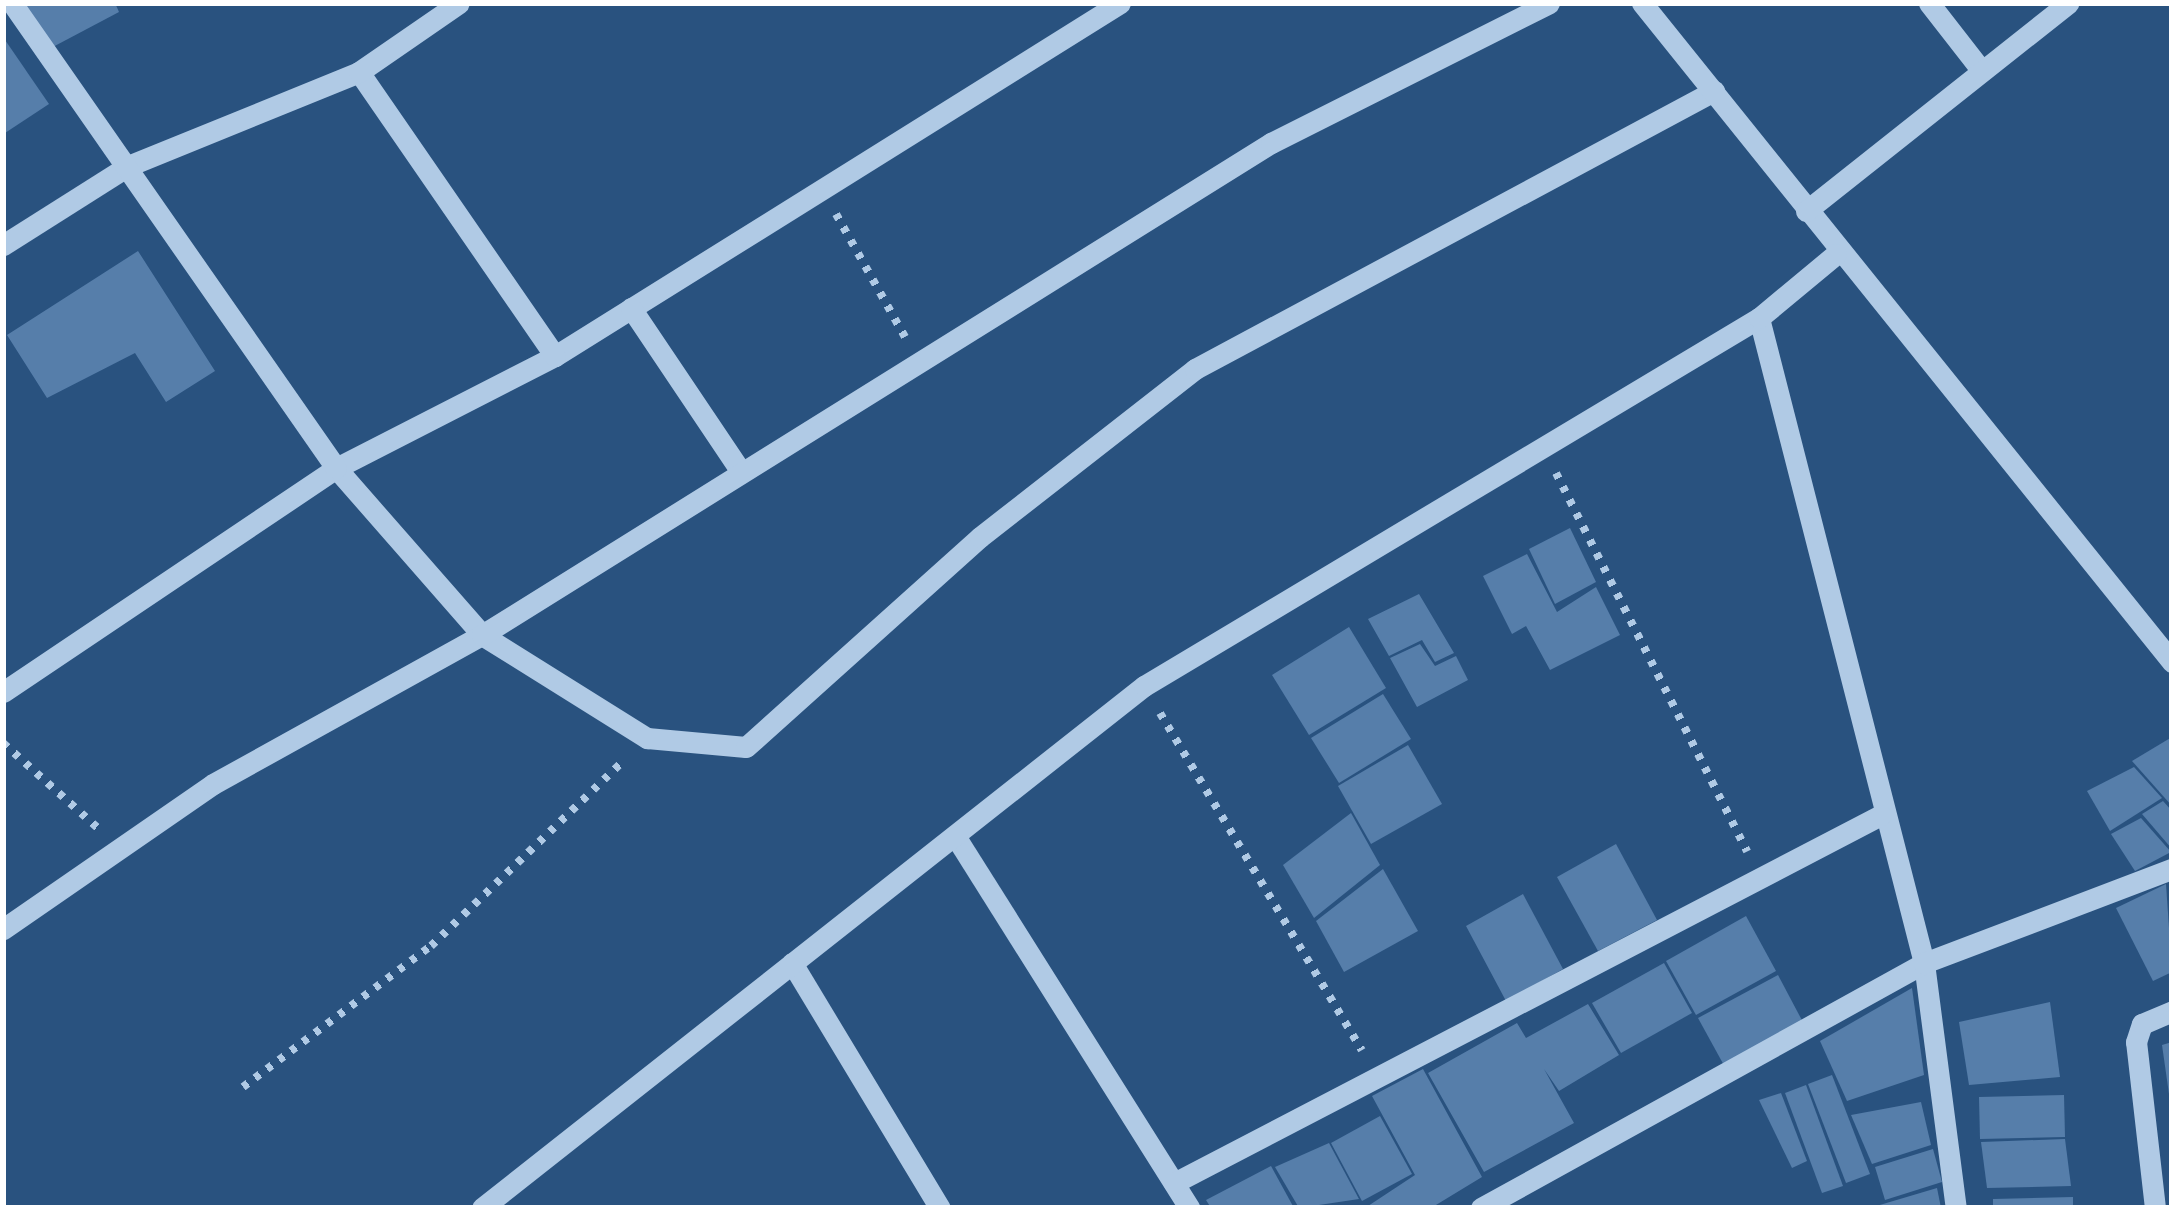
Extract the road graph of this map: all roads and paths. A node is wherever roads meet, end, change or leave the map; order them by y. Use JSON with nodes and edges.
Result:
{"nodes":[{"id":1,"x":12,"y":3,"type":"edge"},
{"id":2,"x":459,"y":3,"type":"edge"},
{"id":3,"x":1120,"y":3,"type":"edge"},
{"id":4,"x":1549,"y":3,"type":"edge"},
{"id":5,"x":1642,"y":3,"type":"edge"},
{"id":6,"x":1929,"y":3,"type":"edge"},
{"id":7,"x":2068,"y":3,"type":"edge"},
{"id":8,"x":1982,"y":71,"type":"junction"},
{"id":9,"x":359,"y":72,"type":"junction"},
{"id":10,"x":1714,"y":91,"type":"junction"},
{"id":11,"x":128,"y":166,"type":"junction"},
{"id":12,"x":820,"y":186,"type":"junction"},
{"id":13,"x":1806,"y":211,"type":"junction"},
{"id":14,"x":3,"y":245,"type":"edge"},
{"id":15,"x":1836,"y":254,"type":"junction"},
{"id":16,"x":631,"y":308,"type":"junction"},
{"id":17,"x":1760,"y":318,"type":"junction"},
{"id":18,"x":555,"y":356,"type":"junction"},
{"id":19,"x":917,"y":360,"type":"junction"},
{"id":20,"x":1543,"y":446,"type":"junction"},
{"id":21,"x":738,"y":467,"type":"junction"},
{"id":22,"x":336,"y":468,"type":"junction"},
{"id":23,"x":482,"y":635,"type":"junction"},
{"id":24,"x":2172,"y":662,"type":"edge"},
{"id":25,"x":1144,"y":686,"type":"junction"},
{"id":26,"x":3,"y":692,"type":"edge"},
{"id":27,"x":646,"y":738,"type":"junction"},
{"id":28,"x":3,"y":742,"type":"edge"},
{"id":29,"x":1881,"y":815,"type":"junction"},
{"id":30,"x":957,"y":839,"type":"junction"},
{"id":31,"x":119,"y":847,"type":"junction"},
{"id":32,"x":2172,"y":869,"type":"edge"},
{"id":33,"x":1759,"y":874,"type":"junction"},
{"id":34,"x":3,"y":929,"type":"edge"},
{"id":35,"x":792,"y":963,"type":"junction"},
{"id":36,"x":1924,"y":964,"type":"junction"},
{"id":37,"x":2172,"y":1011,"type":"edge"},
{"id":38,"x":1376,"y":1072,"type":"junction"},
{"id":39,"x":243,"y":1087,"type":"dead end"},
{"id":40,"x":1174,"y":1183,"type":"junction"},
{"id":41,"x":482,"y":1208,"type":"edge"},
{"id":42,"x":940,"y":1208,"type":"edge"},
{"id":43,"x":1189,"y":1208,"type":"edge"},
{"id":44,"x":1481,"y":1208,"type":"edge"},
{"id":45,"x":1956,"y":1208,"type":"edge"},
{"id":46,"x":2155,"y":1208,"type":"edge"}],
"edges":[{"from":1,"to":11,"type":"street"},
{"from":2,"to":9,"type":"street"},
{"from":3,"to":12,"type":"street"},
{"from":4,"to":19,"type":"street"},
{"from":5,"to":10,"type":"street"},
{"from":6,"to":8,"type":"street"},
{"from":7,"to":8,"type":"street"},
{"from":8,"to":13,"type":"street"},
{"from":9,"to":11,"type":"street"},
{"from":9,"to":18,"type":"street"},
{"from":10,"to":13,"type":"street"},
{"from":10,"to":27,"type":"street"},
{"from":11,"to":14,"type":"street"},
{"from":11,"to":22,"type":"street"},
{"from":12,"to":16,"type":"street"},
{"from":12,"to":19,"type":"path"},
{"from":13,"to":15,"type":"street"},
{"from":15,"to":17,"type":"street"},
{"from":15,"to":24,"type":"street"},
{"from":16,"to":18,"type":"street"},
{"from":16,"to":21,"type":"street"},
{"from":17,"to":20,"type":"street"},
{"from":17,"to":29,"type":"street"},
{"from":18,"to":22,"type":"street"},
{"from":19,"to":21,"type":"street"},
{"from":20,"to":25,"type":"street"},
{"from":20,"to":33,"type":"path"},
{"from":21,"to":23,"type":"street"},
{"from":22,"to":23,"type":"street"},
{"from":22,"to":26,"type":"street"},
{"from":23,"to":27,"type":"street"},
{"from":23,"to":31,"type":"street"},
{"from":25,"to":30,"type":"street"},
{"from":25,"to":38,"type":"path"},
{"from":27,"to":39,"type":"path"},
{"from":28,"to":31,"type":"path"},
{"from":29,"to":33,"type":"street"},
{"from":29,"to":36,"type":"street"},
{"from":30,"to":35,"type":"street"},
{"from":30,"to":40,"type":"street"},
{"from":31,"to":34,"type":"street"},
{"from":32,"to":36,"type":"street"},
{"from":33,"to":38,"type":"street"},
{"from":35,"to":41,"type":"street"},
{"from":35,"to":42,"type":"street"},
{"from":36,"to":44,"type":"street"},
{"from":36,"to":45,"type":"street"},
{"from":37,"to":46,"type":"street"},
{"from":38,"to":40,"type":"street"},
{"from":40,"to":43,"type":"street"}]}
